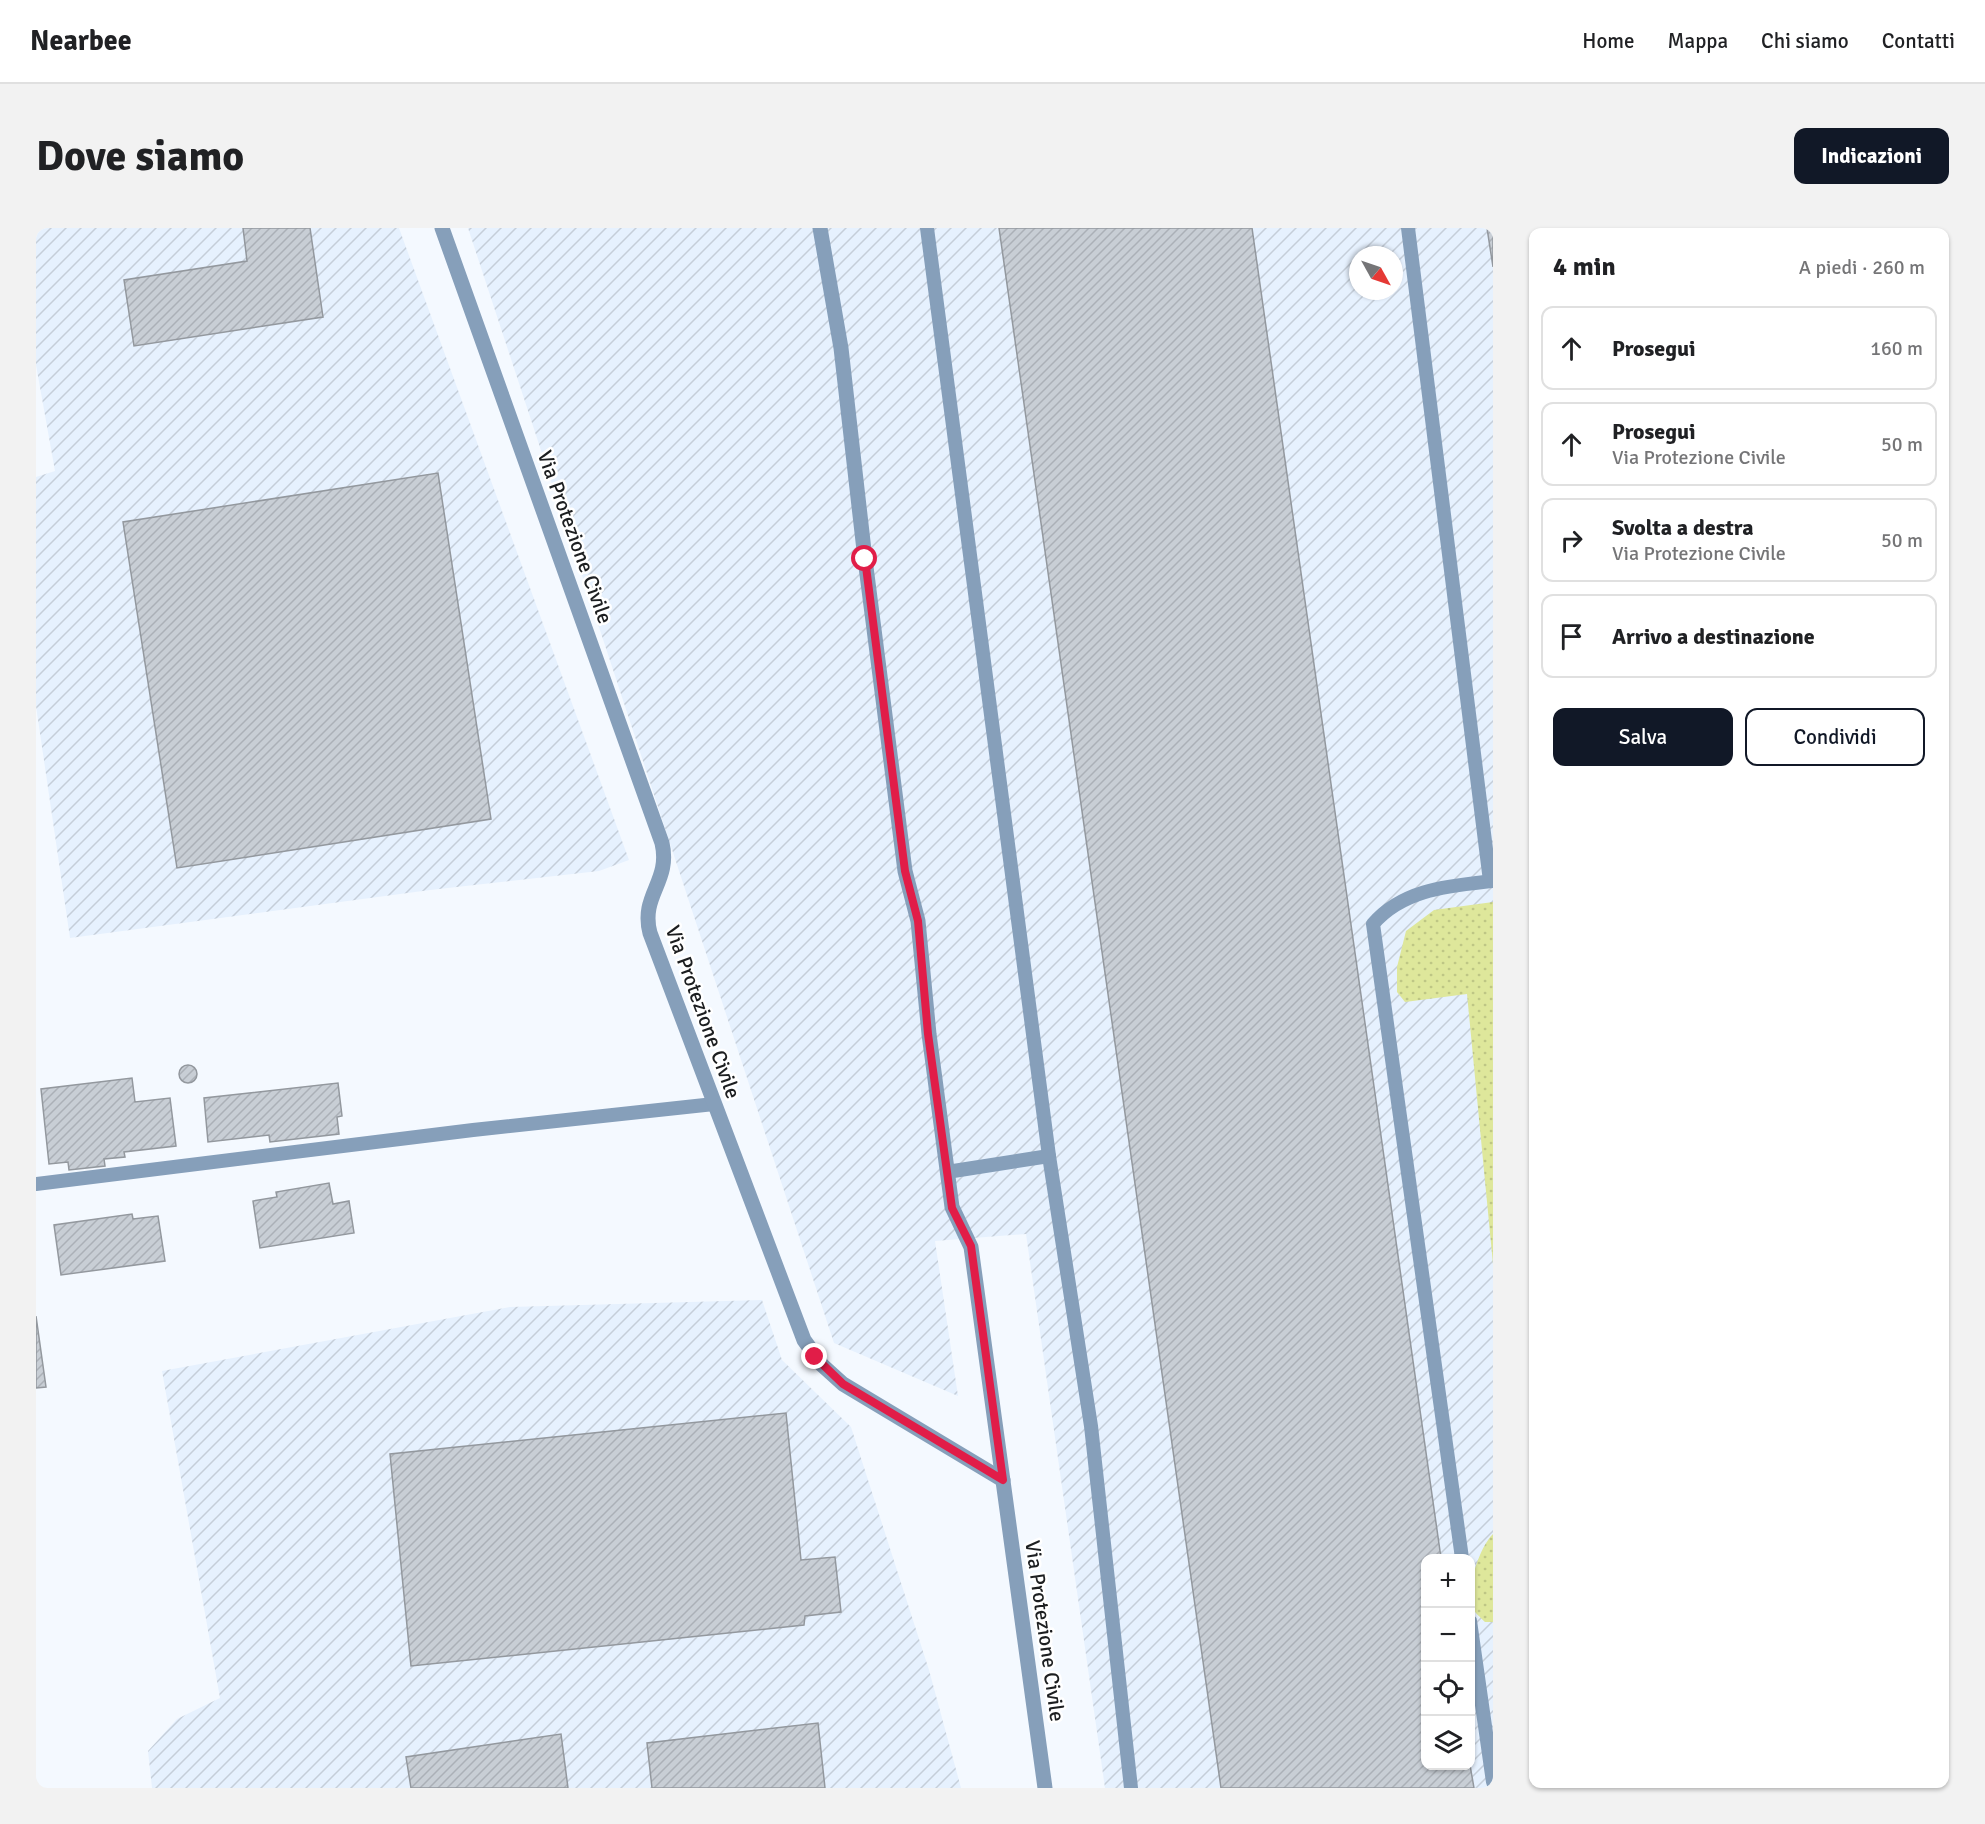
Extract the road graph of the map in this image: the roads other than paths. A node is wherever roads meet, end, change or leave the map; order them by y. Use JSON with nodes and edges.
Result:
{"nodes":[{"id":1,"x":442,"y":228,"type":"edge"},
{"id":2,"x":820,"y":228,"type":"edge"},
{"id":3,"x":927,"y":228,"type":"edge"},
{"id":4,"x":1408,"y":228,"type":"edge"},
{"id":5,"x":1492,"y":881,"type":"edge"},
{"id":6,"x":714,"y":1104,"type":"junction"},
{"id":7,"x":1049,"y":1156,"type":"junction"},
{"id":8,"x":947,"y":1172,"type":"junction"},
{"id":9,"x":36,"y":1184,"type":"edge"},
{"id":10,"x":1003,"y":1480,"type":"junction"},
{"id":11,"x":1461,"y":1554,"type":"edge"},
{"id":12,"x":1475,"y":1656,"type":"edge"},
{"id":13,"x":1493,"y":1782,"type":"edge"},
{"id":14,"x":1045,"y":1788,"type":"edge"},
{"id":15,"x":1131,"y":1788,"type":"edge"}],
"edges":[{"from":1,"to":6,"type":"street","name":"Via Protezione Civile"},
{"from":2,"to":8,"type":"street","name":"Via Protezione Civile"},
{"from":3,"to":7,"type":"lane"},
{"from":4,"to":5,"type":"lane"},
{"from":5,"to":11,"type":"lane"},
{"from":6,"to":9,"type":"lane"},
{"from":6,"to":10,"type":"street","name":"Via Protezione Civile"},
{"from":7,"to":8,"type":"lane"},
{"from":7,"to":15,"type":"lane"},
{"from":8,"to":10,"type":"street","name":"Via Protezione Civile"},
{"from":10,"to":14,"type":"street","name":"Via Protezione Civile"},
{"from":12,"to":13,"type":"lane"}]}
